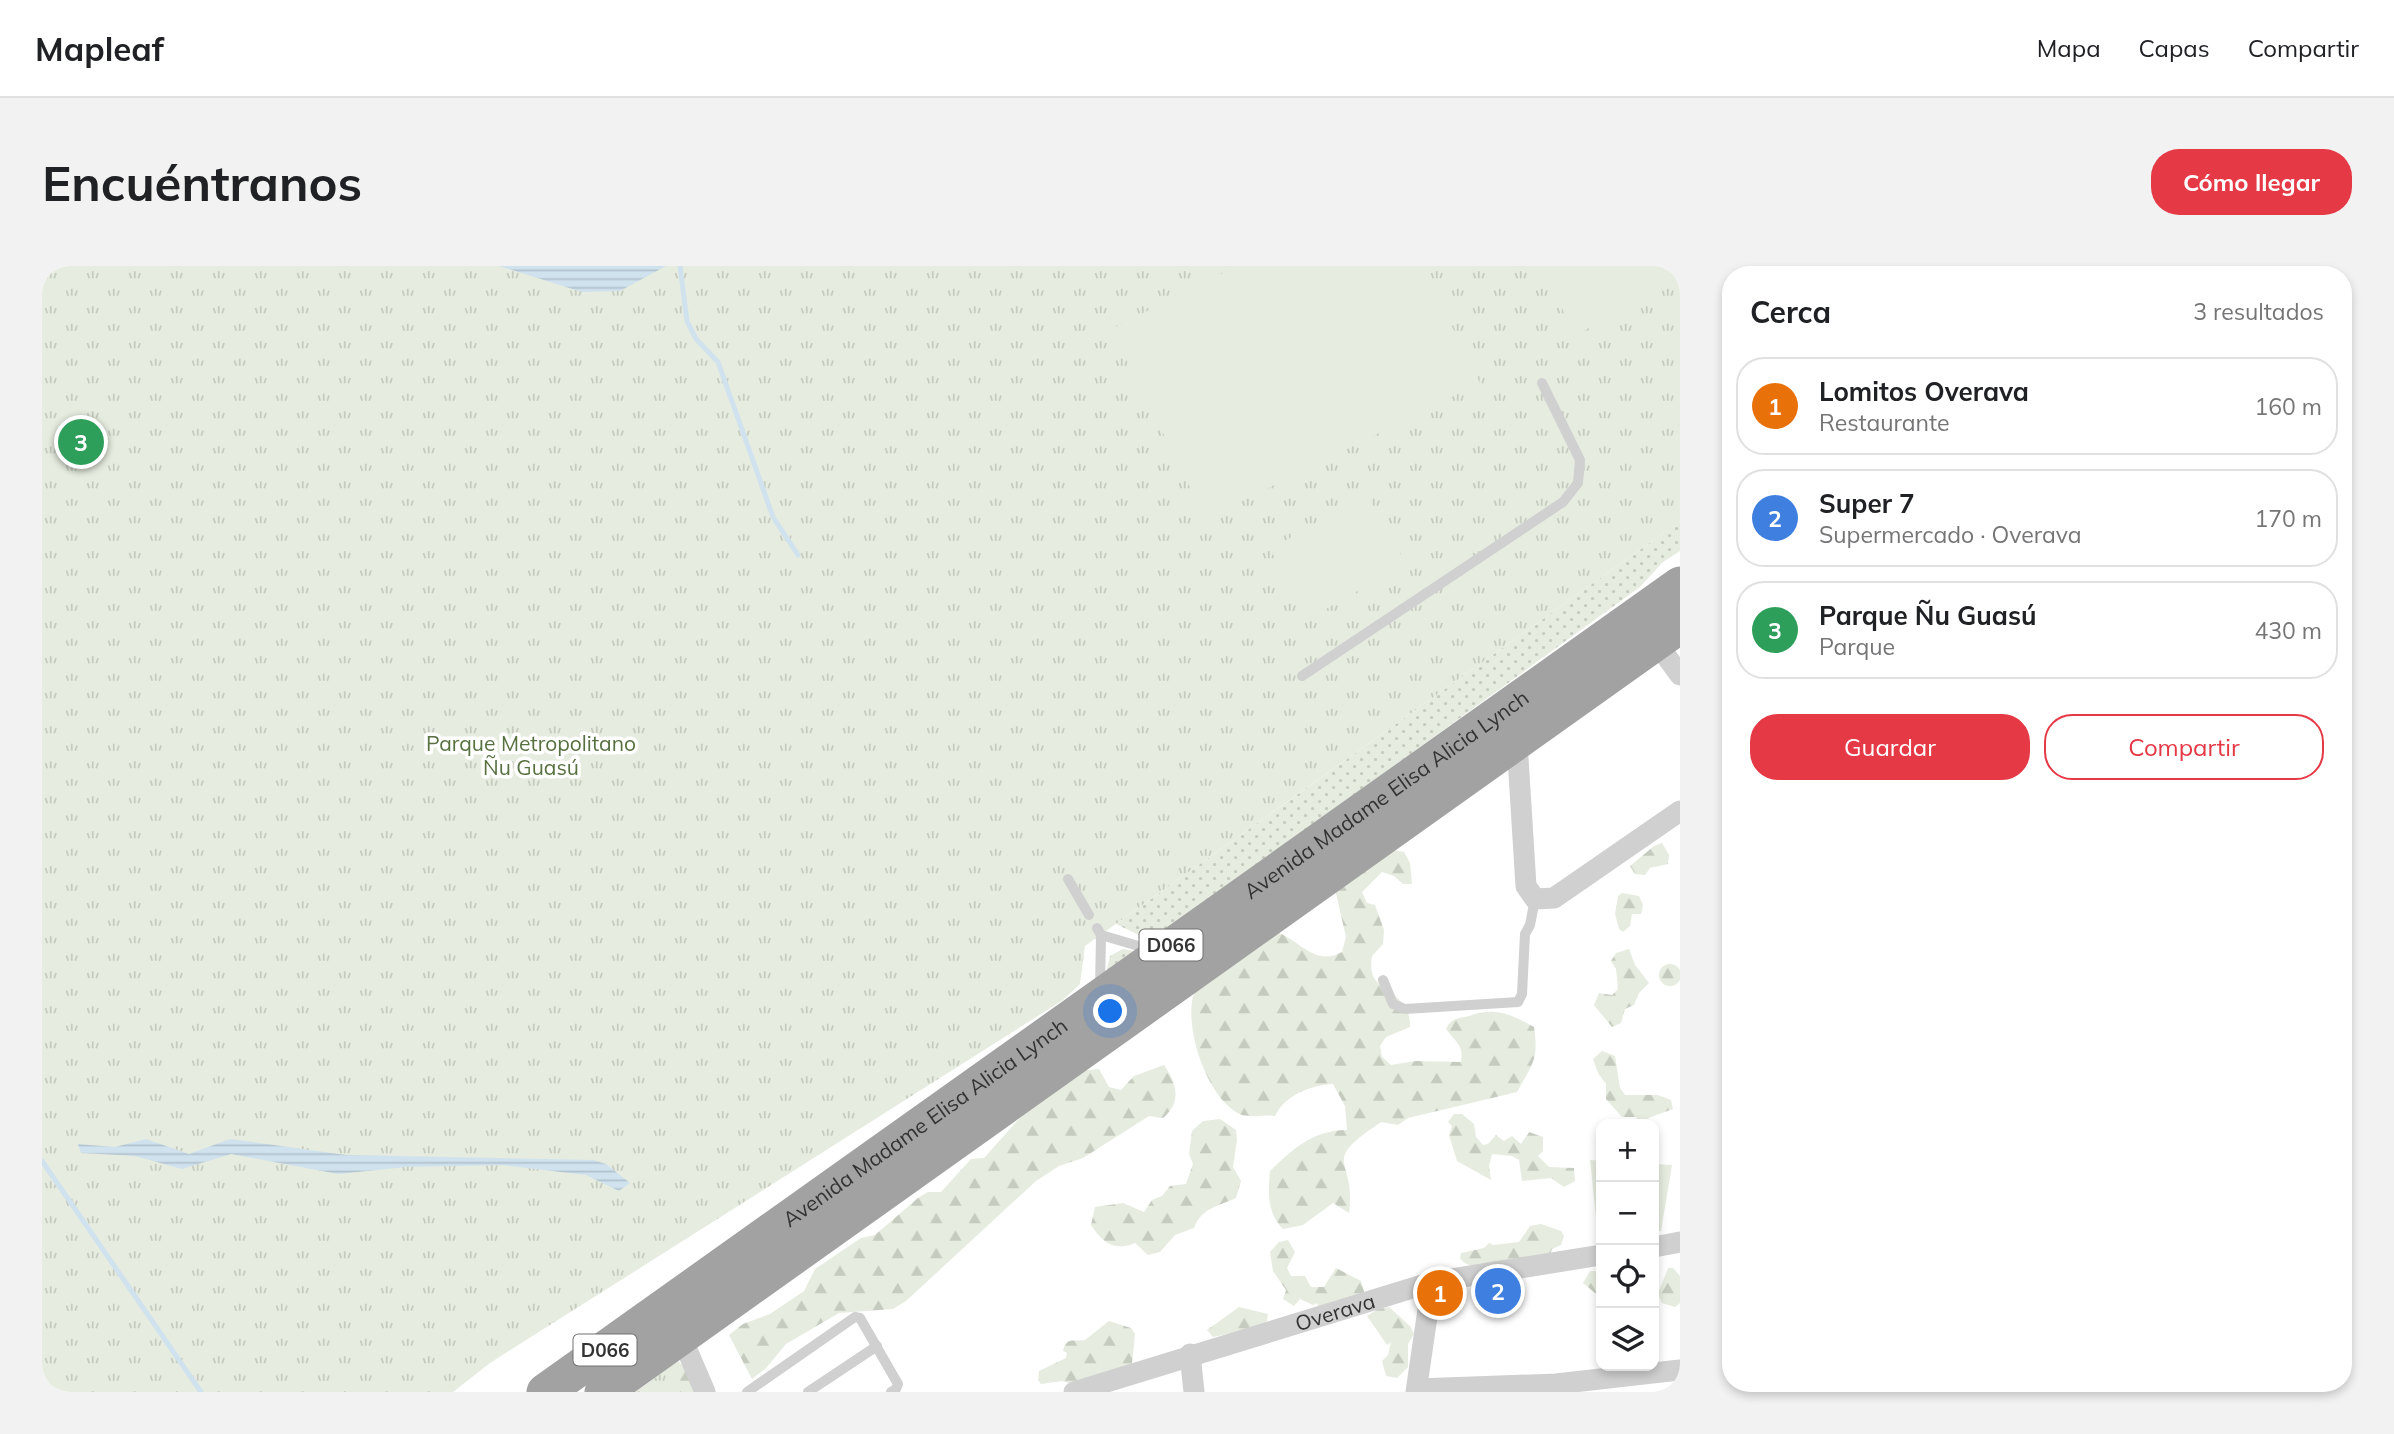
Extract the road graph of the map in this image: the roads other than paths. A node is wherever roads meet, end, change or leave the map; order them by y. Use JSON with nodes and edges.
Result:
{"nodes":[{"id":1,"x":1542,"y":383,"type":"dead end"},
{"id":2,"x":1680,"y":585,"type":"edge"},
{"id":3,"x":1668,"y":634,"type":"edge"},
{"id":4,"x":1680,"y":674,"type":"edge"},
{"id":5,"x":1302,"y":676,"type":"dead end"},
{"id":6,"x":1517,"y":742,"type":"junction"},
{"id":7,"x":1680,"y":811,"type":"edge"},
{"id":8,"x":1068,"y":879,"type":"dead end"},
{"id":9,"x":1535,"y":899,"type":"junction"},
{"id":10,"x":1088,"y":915,"type":"dead end"},
{"id":11,"x":1161,"y":952,"type":"junction"},
{"id":12,"x":1383,"y":980,"type":"dead end"},
{"id":13,"x":1101,"y":995,"type":"junction"},
{"id":14,"x":1680,"y":1242,"type":"edge"},
{"id":15,"x":1659,"y":1246,"type":"edge"},
{"id":16,"x":1596,"y":1256,"type":"edge"},
{"id":17,"x":1432,"y":1282,"type":"junction"},
{"id":18,"x":671,"y":1320,"type":"junction"},
{"id":19,"x":877,"y":1346,"type":"junction"},
{"id":20,"x":1190,"y":1354,"type":"junction"},
{"id":21,"x":1680,"y":1370,"type":"edge"},
{"id":22,"x":1417,"y":1390,"type":"edge"},
{"id":23,"x":750,"y":1391,"type":"edge"},
{"id":24,"x":545,"y":1392,"type":"edge"},
{"id":25,"x":603,"y":1392,"type":"edge"},
{"id":26,"x":705,"y":1392,"type":"edge"},
{"id":27,"x":808,"y":1392,"type":"edge"},
{"id":28,"x":891,"y":1392,"type":"edge"},
{"id":29,"x":1074,"y":1392,"type":"edge"},
{"id":30,"x":1194,"y":1392,"type":"edge"}],
"edges":[{"from":1,"to":5,"type":"lane"},
{"from":2,"to":11,"type":"highway","name":"Avenida Madame Elisa Alicia Lynch","number":"D066"},
{"from":3,"to":4,"type":"street"},
{"from":3,"to":6,"type":"highway","name":"Avenida Madame Elisa Alicia Lynch","number":"D066"},
{"from":6,"to":9,"type":"street"},
{"from":6,"to":18,"type":"highway","name":"Avenida Madame Elisa Alicia Lynch","number":"D066"},
{"from":7,"to":9,"type":"street"},
{"from":8,"to":10,"type":"lane"},
{"from":9,"to":12,"type":"lane"},
{"from":11,"to":13,"type":"highway","name":"Avenida Madame Elisa Alicia Lynch","number":"D066"},
{"from":11,"to":13,"type":"lane"},
{"from":13,"to":18,"type":"highway","name":"Avenida Madame Elisa Alicia Lynch","number":"D066"},
{"from":14,"to":15,"type":"street"},
{"from":16,"to":17,"type":"street","name":"Overava"},
{"from":17,"to":20,"type":"street","name":"Overava"},
{"from":17,"to":22,"type":"street"},
{"from":18,"to":24,"type":"highway","name":"Avenida Madame Elisa Alicia Lynch","number":"D066"},
{"from":18,"to":25,"type":"highway","name":"Avenida Madame Elisa Alicia Lynch","number":"D066"},
{"from":18,"to":26,"type":"street"},
{"from":19,"to":23,"type":"lane"},
{"from":19,"to":27,"type":"lane"},
{"from":19,"to":28,"type":"lane"},
{"from":20,"to":29,"type":"street","name":"Overava"},
{"from":20,"to":30,"type":"street"},
{"from":21,"to":22,"type":"street"}]}
